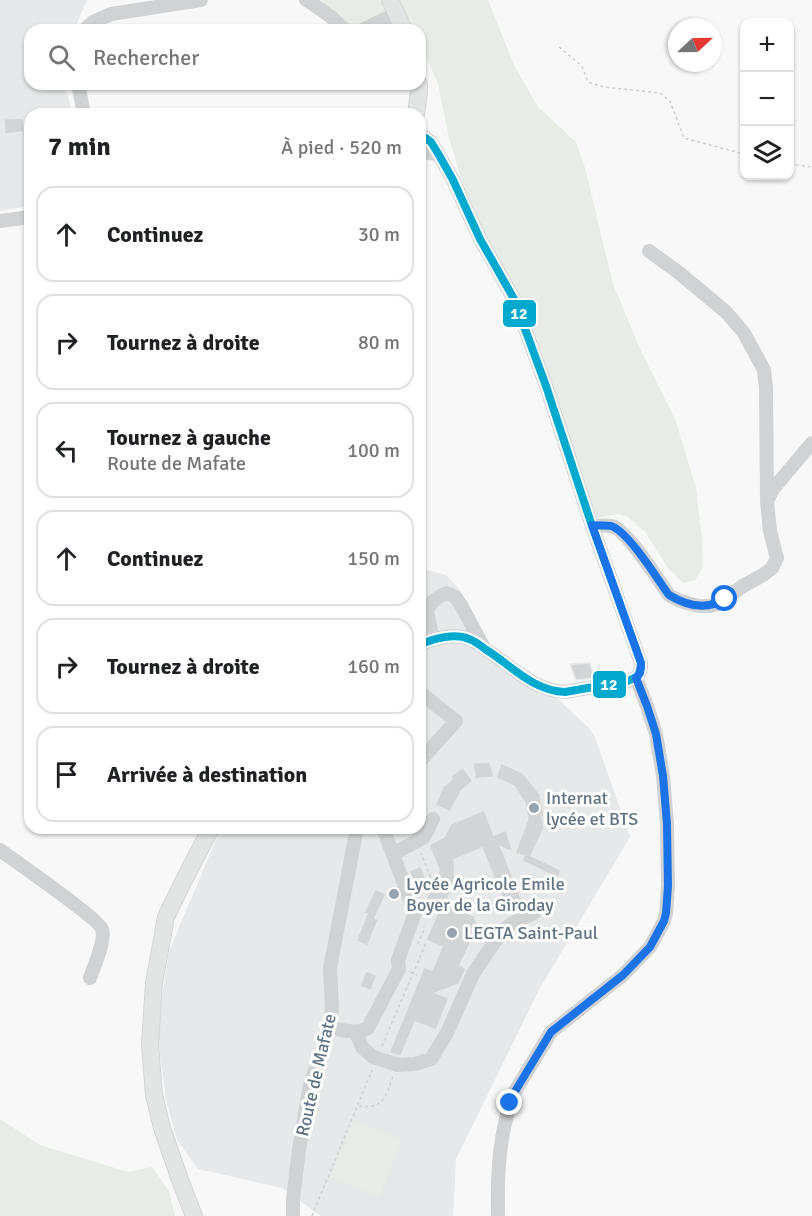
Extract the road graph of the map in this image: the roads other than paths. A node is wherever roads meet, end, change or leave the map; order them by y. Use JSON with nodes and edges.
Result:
{"nodes":[{"id":1,"x":201,"y":0,"type":"edge"},
{"id":2,"x":306,"y":0,"type":"edge"},
{"id":3,"x":393,"y":7,"type":"edge"},
{"id":4,"x":91,"y":24,"type":"edge"},
{"id":5,"x":338,"y":24,"type":"edge"},
{"id":6,"x":370,"y":24,"type":"edge"},
{"id":7,"x":401,"y":24,"type":"edge"},
{"id":8,"x":79,"y":90,"type":"edge"},
{"id":9,"x":419,"y":90,"type":"edge"},
{"id":10,"x":83,"y":108,"type":"edge"},
{"id":11,"x":417,"y":108,"type":"edge"},
{"id":12,"x":426,"y":138,"type":"edge"},
{"id":13,"x":426,"y":152,"type":"edge"},
{"id":14,"x":439,"y":155,"type":"junction"},
{"id":15,"x":24,"y":218,"type":"edge"},
{"id":16,"x":0,"y":221,"type":"edge"},
{"id":17,"x":649,"y":250,"type":"dead end"},
{"id":18,"x":812,"y":443,"type":"edge"},
{"id":19,"x":767,"y":501,"type":"junction"},
{"id":20,"x":592,"y":525,"type":"junction"},
{"id":21,"x":426,"y":642,"type":"edge"},
{"id":22,"x":484,"y":648,"type":"junction"},
{"id":23,"x":636,"y":678,"type":"junction"},
{"id":24,"x":426,"y":697,"type":"edge"},
{"id":25,"x":426,"y":754,"type":"edge"},
{"id":26,"x":433,"y":819,"type":"dead end"},
{"id":27,"x":426,"y":832,"type":"edge"},
{"id":28,"x":209,"y":834,"type":"edge"},
{"id":29,"x":356,"y":834,"type":"edge"},
{"id":30,"x":385,"y":834,"type":"edge"},
{"id":31,"x":425,"y":834,"type":"edge"},
{"id":32,"x":0,"y":850,"type":"edge"},
{"id":33,"x":393,"y":854,"type":"junction"},
{"id":34,"x":534,"y":913,"type":"dead end"},
{"id":35,"x":90,"y":978,"type":"dead end"},
{"id":36,"x":330,"y":1028,"type":"junction"},
{"id":37,"x":356,"y":1032,"type":"junction"},
{"id":38,"x":194,"y":1216,"type":"edge"},
{"id":39,"x":293,"y":1216,"type":"edge"},
{"id":40,"x":498,"y":1216,"type":"edge"}],
"edges":[{"from":1,"to":4,"type":"street"},
{"from":2,"to":5,"type":"street"},
{"from":3,"to":6,"type":"street"},
{"from":3,"to":7,"type":"main road"},
{"from":8,"to":10,"type":"street"},
{"from":9,"to":11,"type":"main road"},
{"from":12,"to":14,"type":"street"},
{"from":13,"to":14,"type":"street"},
{"from":14,"to":20,"type":"street"},
{"from":15,"to":16,"type":"street"},
{"from":17,"to":19,"type":"street"},
{"from":18,"to":19,"type":"street"},
{"from":19,"to":20,"type":"street"},
{"from":20,"to":23,"type":"street"},
{"from":21,"to":22,"type":"street"},
{"from":21,"to":22,"type":"street"},
{"from":22,"to":23,"type":"street"},
{"from":23,"to":40,"type":"street"},
{"from":24,"to":25,"type":"street"},
{"from":26,"to":27,"type":"street"},
{"from":28,"to":38,"type":"main road"},
{"from":29,"to":36,"type":"street","name":"Route de Mafate"},
{"from":30,"to":33,"type":"street"},
{"from":31,"to":33,"type":"street"},
{"from":32,"to":35,"type":"street"},
{"from":33,"to":37,"type":"street"},
{"from":34,"to":37,"type":"street"},
{"from":36,"to":37,"type":"street"},
{"from":36,"to":39,"type":"street","name":"Route de Mafate"}]}
